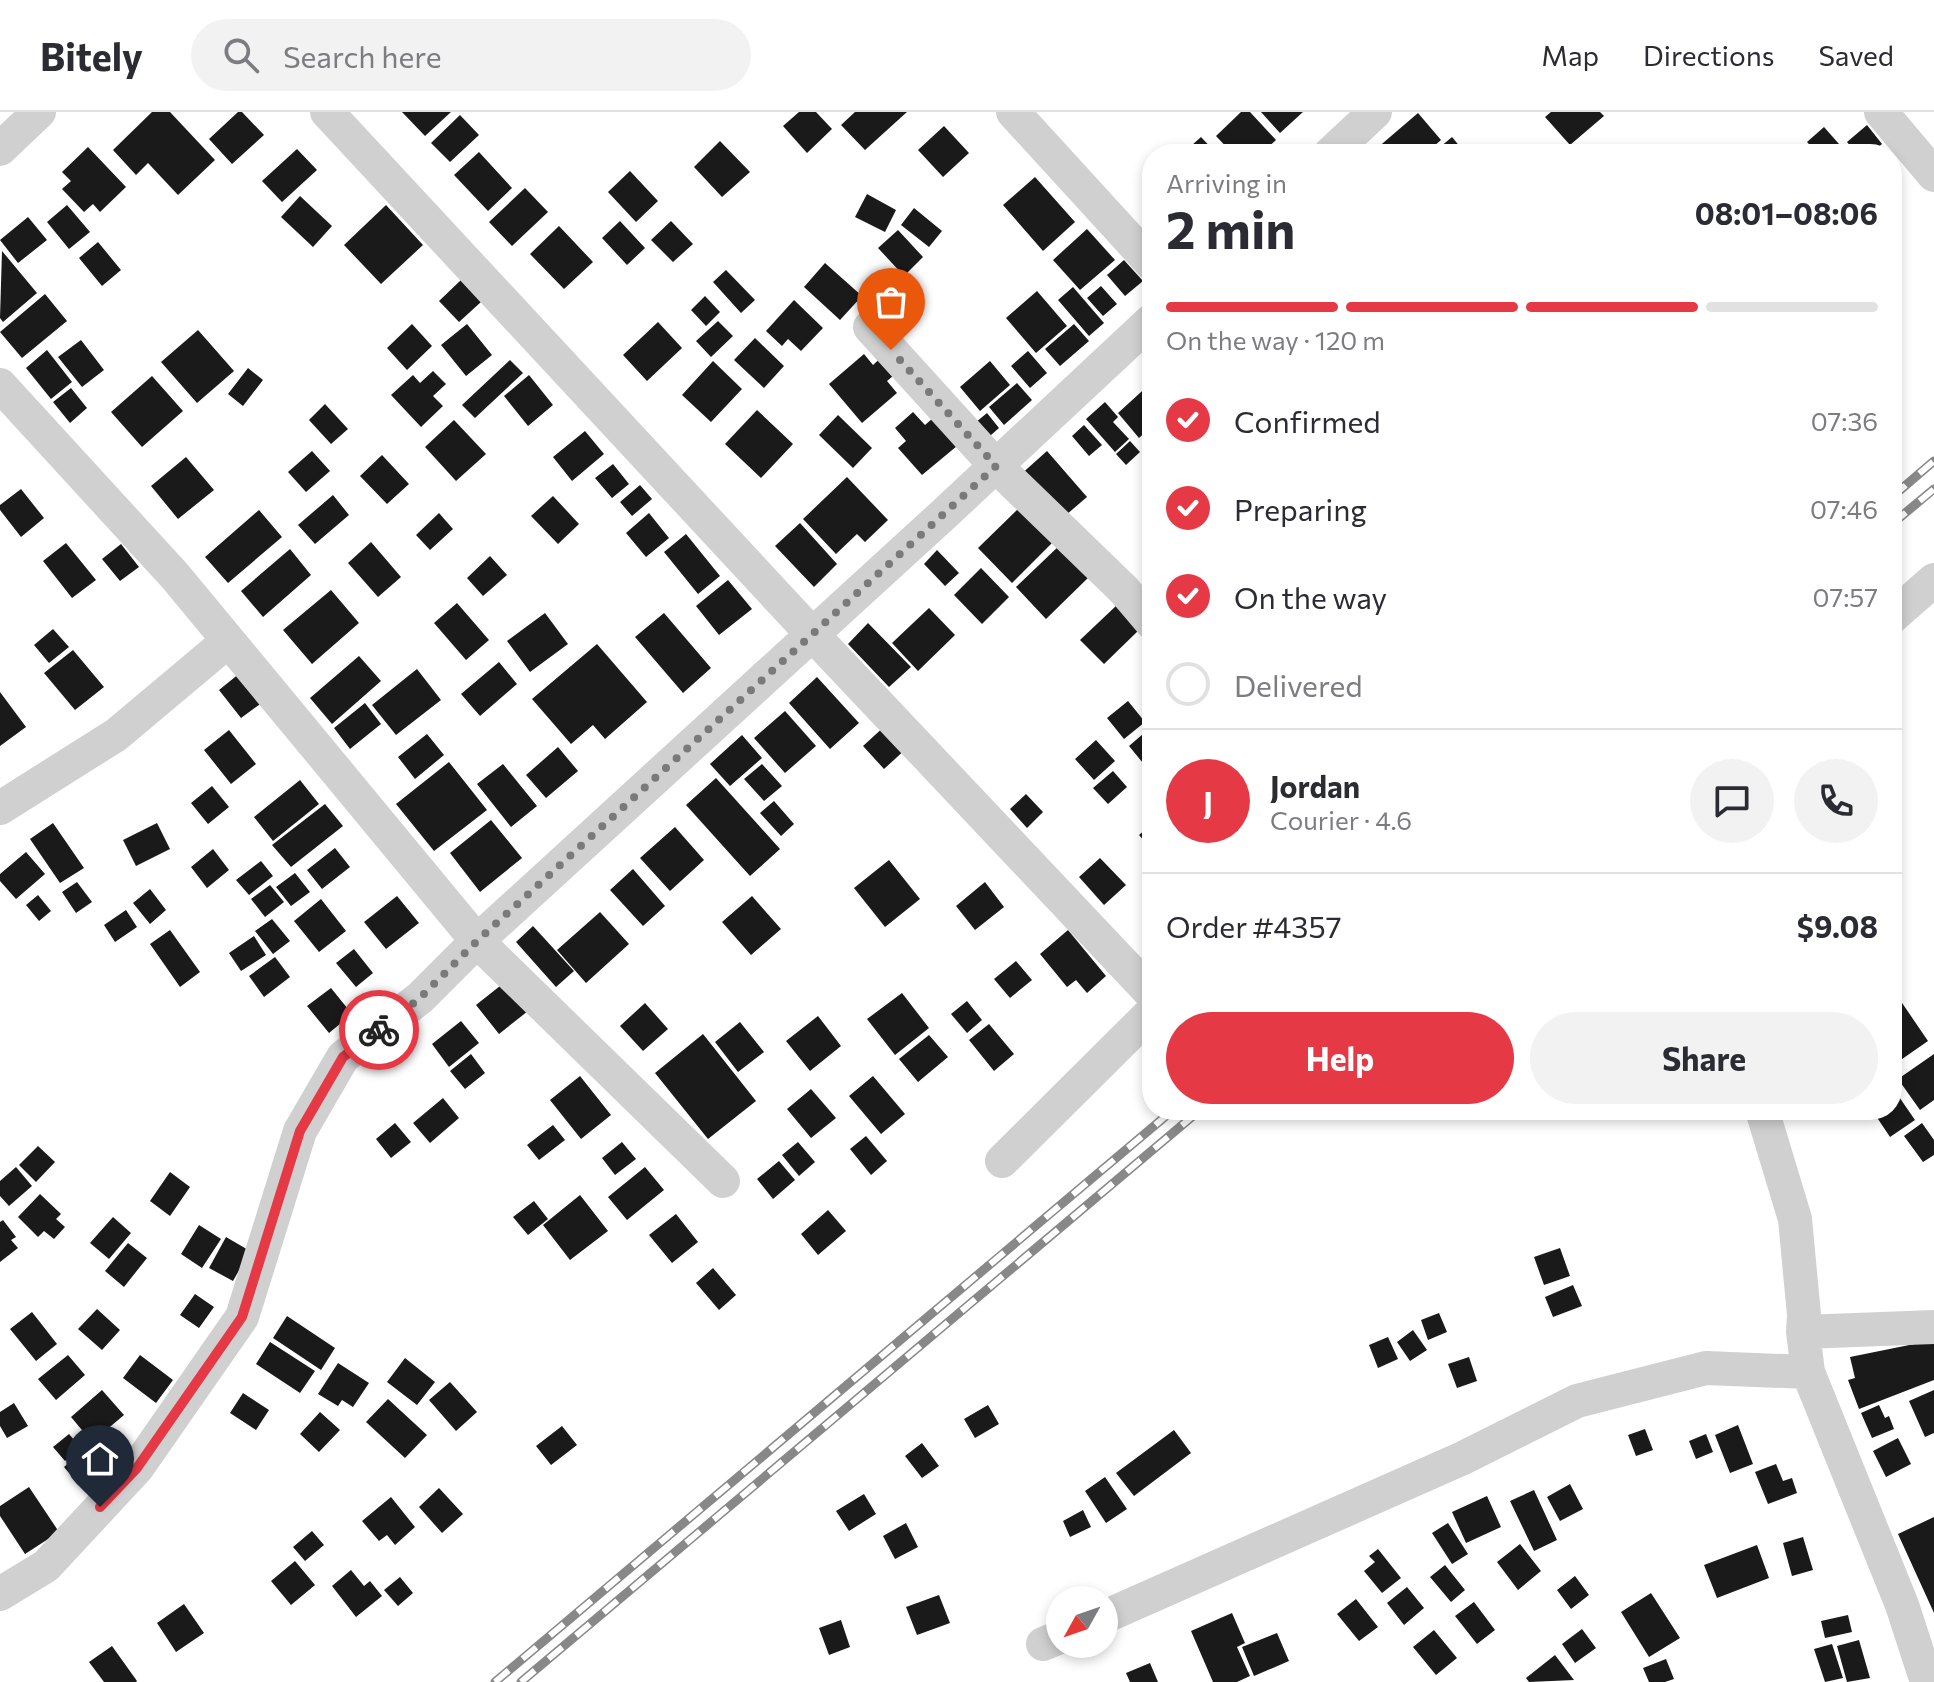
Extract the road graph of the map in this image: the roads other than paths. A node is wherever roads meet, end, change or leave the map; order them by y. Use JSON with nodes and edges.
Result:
{"nodes":[{"id":1,"x":39,"y":112,"type":"edge"},
{"id":2,"x":327,"y":112,"type":"edge"},
{"id":3,"x":1013,"y":112,"type":"edge"},
{"id":4,"x":1375,"y":112,"type":"edge"},
{"id":5,"x":1881,"y":112,"type":"edge"},
{"id":6,"x":1341,"y":144,"type":"edge"},
{"id":7,"x":0,"y":149,"type":"edge"},
{"id":8,"x":1934,"y":175,"type":"edge"},
{"id":9,"x":1142,"y":253,"type":"edge"},
{"id":10,"x":870,"y":327,"type":"dead end"},
{"id":11,"x":1142,"y":329,"type":"edge"},
{"id":12,"x":0,"y":385,"type":"edge"},
{"id":13,"x":996,"y":466,"type":"junction"},
{"id":14,"x":1934,"y":580,"type":"edge"},
{"id":15,"x":1902,"y":608,"type":"edge"},
{"id":16,"x":1142,"y":611,"type":"edge"},
{"id":17,"x":812,"y":634,"type":"junction"},
{"id":18,"x":228,"y":641,"type":"junction"},
{"id":19,"x":0,"y":808,"type":"edge"},
{"id":20,"x":477,"y":941,"type":"junction"},
{"id":21,"x":1142,"y":983,"type":"edge"},
{"id":22,"x":1142,"y":1022,"type":"edge"},
{"id":23,"x":1765,"y":1120,"type":"edge"},
{"id":24,"x":1002,"y":1161,"type":"dead end"},
{"id":25,"x":723,"y":1181,"type":"dead end"},
{"id":26,"x":1934,"y":1327,"type":"edge"},
{"id":27,"x":1803,"y":1332,"type":"junction"},
{"id":28,"x":1808,"y":1372,"type":"junction"},
{"id":29,"x":0,"y":1594,"type":"edge"},
{"id":30,"x":1118,"y":1611,"type":"edge"},
{"id":31,"x":1927,"y":1682,"type":"edge"}],
"edges":[{"from":1,"to":7,"type":"street"},
{"from":2,"to":17,"type":"street"},
{"from":3,"to":9,"type":"street"},
{"from":4,"to":6,"type":"street"},
{"from":5,"to":8,"type":"street"},
{"from":10,"to":13,"type":"street"},
{"from":11,"to":13,"type":"street"},
{"from":12,"to":18,"type":"street"},
{"from":13,"to":16,"type":"street"},
{"from":13,"to":17,"type":"street"},
{"from":14,"to":15,"type":"street"},
{"from":17,"to":20,"type":"street"},
{"from":17,"to":21,"type":"street"},
{"from":18,"to":19,"type":"street"},
{"from":18,"to":20,"type":"street"},
{"from":20,"to":25,"type":"street"},
{"from":20,"to":29,"type":"street"},
{"from":22,"to":24,"type":"street"},
{"from":23,"to":27,"type":"street"},
{"from":26,"to":27,"type":"street"},
{"from":27,"to":28,"type":"street"},
{"from":28,"to":30,"type":"street"},
{"from":28,"to":31,"type":"street"}]}
